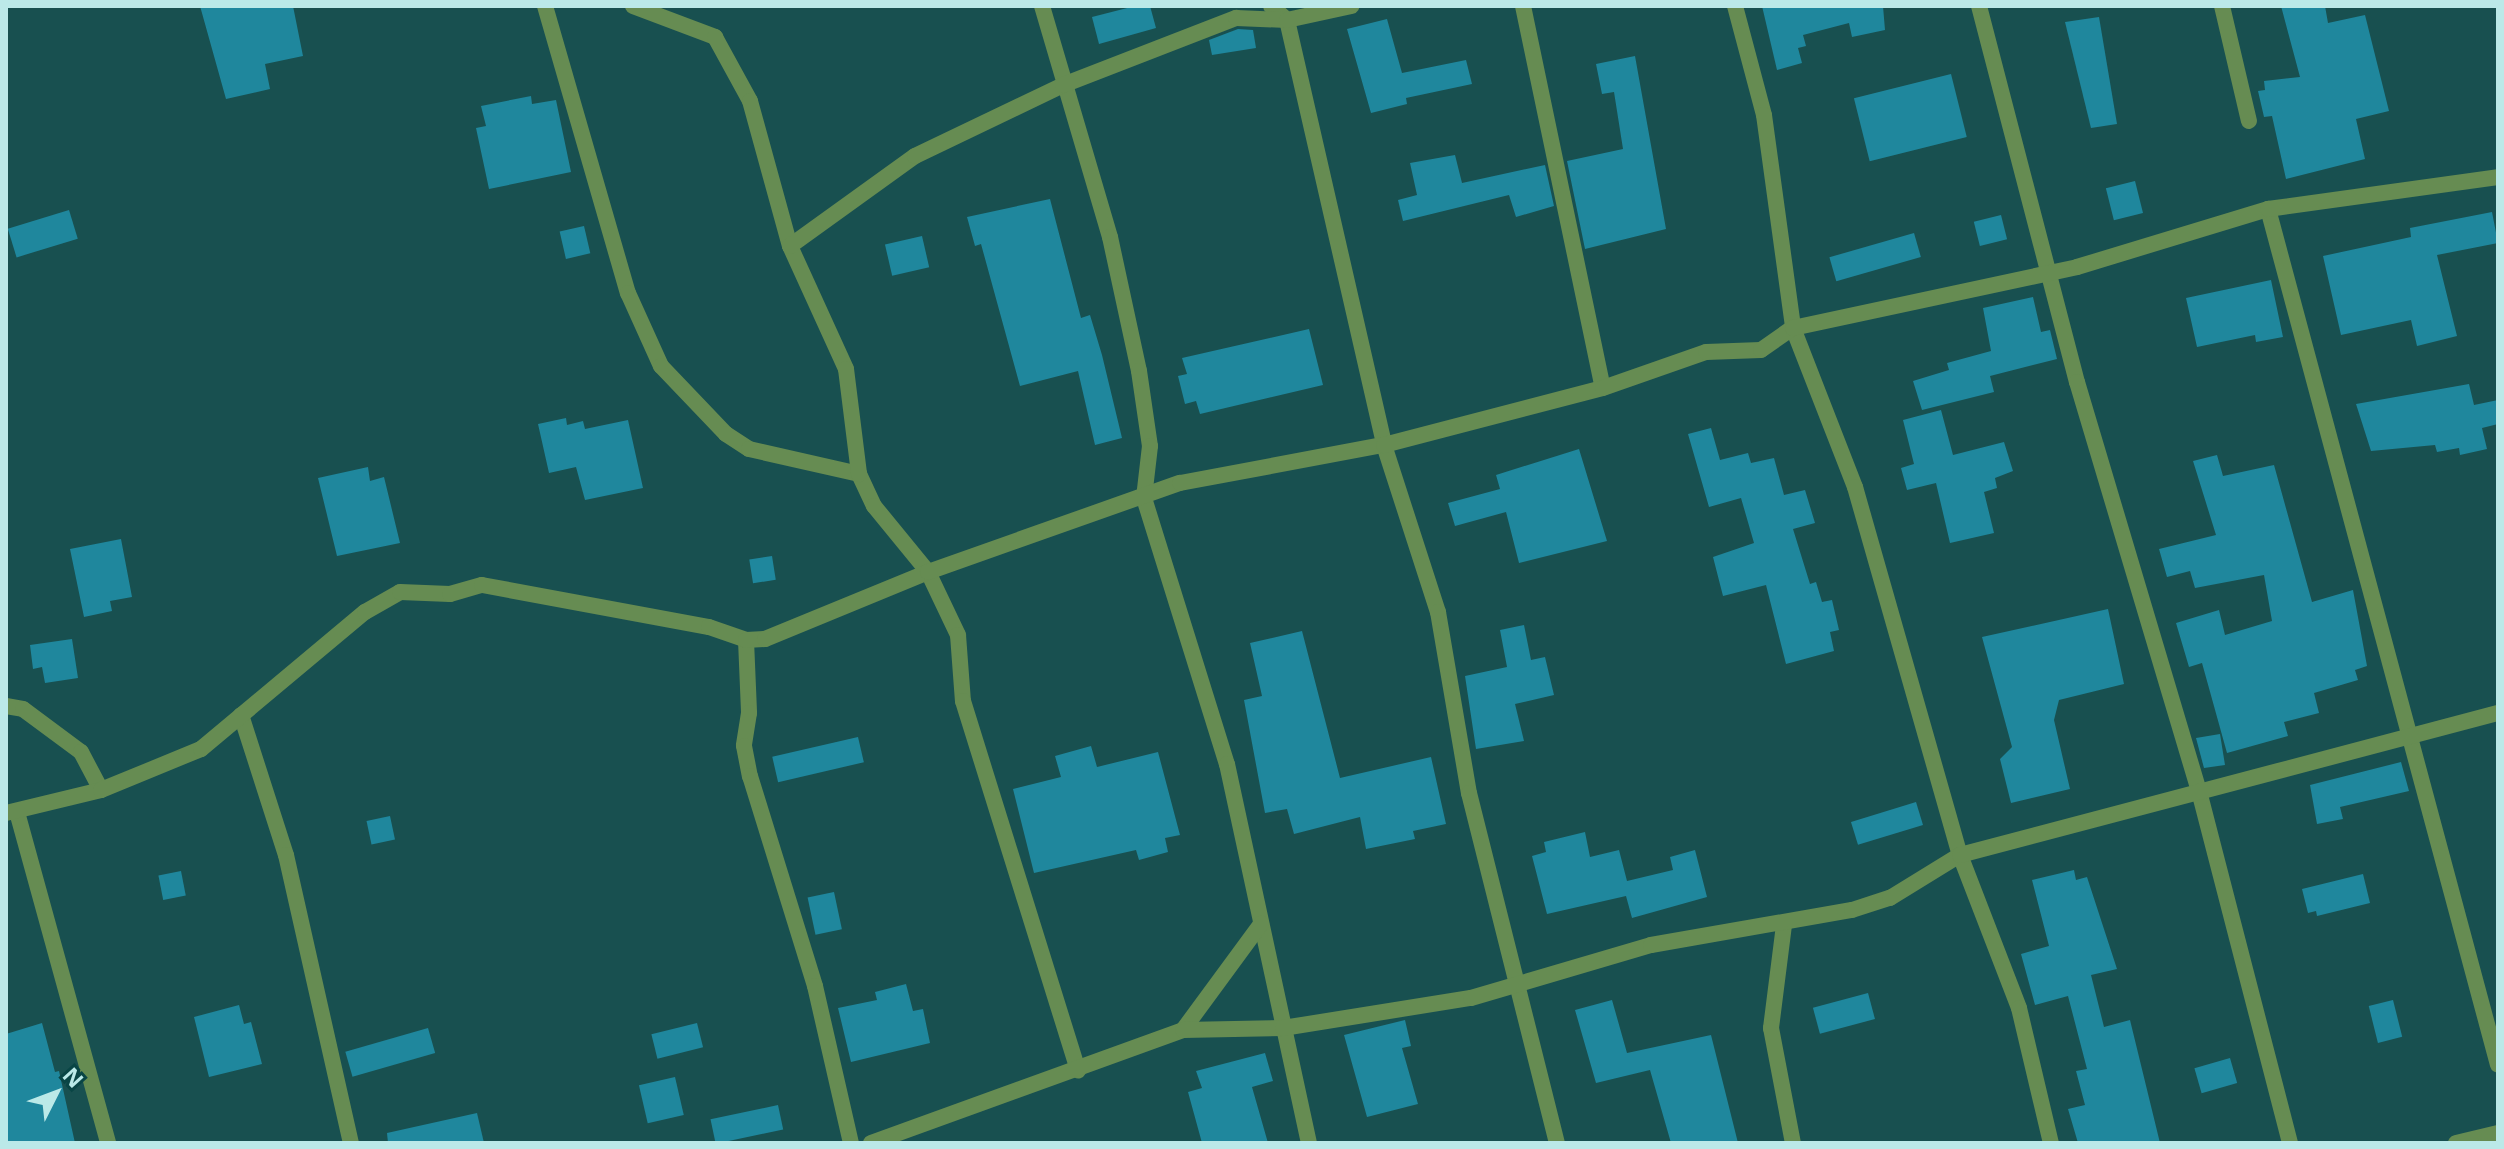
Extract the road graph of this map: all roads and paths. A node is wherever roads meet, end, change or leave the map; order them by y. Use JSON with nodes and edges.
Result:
{"nodes":[{"id":1,"x":545,"y":6,"type":"edge"},
{"id":2,"x":633,"y":6,"type":"edge"},
{"id":3,"x":1042,"y":6,"type":"edge"},
{"id":4,"x":1271,"y":6,"type":"edge"},
{"id":5,"x":1351,"y":6,"type":"edge"},
{"id":6,"x":1523,"y":6,"type":"edge"},
{"id":7,"x":1735,"y":6,"type":"edge"},
{"id":8,"x":1979,"y":6,"type":"edge"},
{"id":9,"x":2222,"y":6,"type":"edge"},
{"id":10,"x":1287,"y":20,"type":"junction"},
{"id":11,"x":1063,"y":85,"type":"junction"},
{"id":12,"x":2249,"y":121,"type":"dead end"},
{"id":13,"x":2498,"y":177,"type":"edge"},
{"id":14,"x":2268,"y":209,"type":"junction"},
{"id":15,"x":790,"y":246,"type":"junction"},
{"id":16,"x":2051,"y":271,"type":"junction"},
{"id":17,"x":1793,"y":328,"type":"junction"},
{"id":18,"x":1603,"y":388,"type":"junction"},
{"id":19,"x":1384,"y":445,"type":"junction"},
{"id":20,"x":859,"y":474,"type":"junction"},
{"id":21,"x":1144,"y":498,"type":"junction"},
{"id":22,"x":928,"y":572,"type":"junction"},
{"id":23,"x":746,"y":640,"type":"junction"},
{"id":24,"x":6,"y":706,"type":"edge"},
{"id":25,"x":2498,"y":713,"type":"edge"},
{"id":26,"x":241,"y":715,"type":"junction"},
{"id":27,"x":2412,"y":734,"type":"junction"},
{"id":28,"x":101,"y":790,"type":"junction"},
{"id":29,"x":2200,"y":795,"type":"junction"},
{"id":30,"x":11,"y":812,"type":"edge"},
{"id":31,"x":1960,"y":855,"type":"junction"},
{"id":32,"x":1261,"y":924,"type":"junction"},
{"id":33,"x":1784,"y":925,"type":"junction"},
{"id":34,"x":1517,"y":983,"type":"junction"},
{"id":35,"x":1283,"y":1028,"type":"junction"},
{"id":36,"x":1183,"y":1030,"type":"junction"},
{"id":37,"x":2498,"y":1065,"type":"edge"},
{"id":38,"x":1078,"y":1070,"type":"junction"},
{"id":39,"x":2498,"y":1133,"type":"edge"},
{"id":40,"x":108,"y":1143,"type":"edge"},
{"id":41,"x":351,"y":1143,"type":"edge"},
{"id":42,"x":851,"y":1143,"type":"edge"},
{"id":43,"x":871,"y":1143,"type":"edge"},
{"id":44,"x":1309,"y":1143,"type":"edge"},
{"id":45,"x":1557,"y":1143,"type":"edge"},
{"id":46,"x":1793,"y":1143,"type":"edge"},
{"id":47,"x":2051,"y":1143,"type":"edge"},
{"id":48,"x":2290,"y":1143,"type":"edge"},
{"id":49,"x":2456,"y":1143,"type":"edge"}],
"edges":[{"from":1,"to":20,"type":"street"},
{"from":2,"to":15,"type":"street"},
{"from":3,"to":11,"type":"street"},
{"from":4,"to":10,"type":"street"},
{"from":5,"to":10,"type":"street"},
{"from":6,"to":18,"type":"street"},
{"from":7,"to":17,"type":"street"},
{"from":8,"to":16,"type":"street"},
{"from":9,"to":12,"type":"street"},
{"from":10,"to":11,"type":"street"},
{"from":10,"to":19,"type":"street"},
{"from":11,"to":15,"type":"street"},
{"from":11,"to":21,"type":"street"},
{"from":13,"to":14,"type":"street"},
{"from":14,"to":16,"type":"street"},
{"from":14,"to":27,"type":"street"},
{"from":15,"to":20,"type":"street"},
{"from":16,"to":17,"type":"street"},
{"from":16,"to":29,"type":"street"},
{"from":17,"to":18,"type":"street"},
{"from":17,"to":31,"type":"street"},
{"from":18,"to":19,"type":"street"},
{"from":19,"to":21,"type":"street"},
{"from":19,"to":34,"type":"street"},
{"from":20,"to":22,"type":"street"},
{"from":21,"to":22,"type":"street"},
{"from":21,"to":32,"type":"street"},
{"from":22,"to":23,"type":"street"},
{"from":22,"to":38,"type":"street"},
{"from":23,"to":26,"type":"street"},
{"from":23,"to":42,"type":"street"},
{"from":24,"to":28,"type":"street"},
{"from":25,"to":27,"type":"street"},
{"from":26,"to":28,"type":"street"},
{"from":26,"to":41,"type":"street"},
{"from":27,"to":29,"type":"street"},
{"from":27,"to":37,"type":"street"},
{"from":28,"to":30,"type":"street"},
{"from":29,"to":31,"type":"street"},
{"from":29,"to":48,"type":"street"},
{"from":30,"to":40,"type":"street"},
{"from":31,"to":33,"type":"street"},
{"from":31,"to":47,"type":"street"},
{"from":32,"to":35,"type":"street"},
{"from":32,"to":36,"type":"street"},
{"from":33,"to":34,"type":"street"},
{"from":33,"to":46,"type":"street"},
{"from":34,"to":35,"type":"street"},
{"from":34,"to":45,"type":"street"},
{"from":35,"to":36,"type":"street"},
{"from":35,"to":44,"type":"street"},
{"from":36,"to":38,"type":"street"},
{"from":38,"to":43,"type":"street"},
{"from":39,"to":49,"type":"street"}]}
